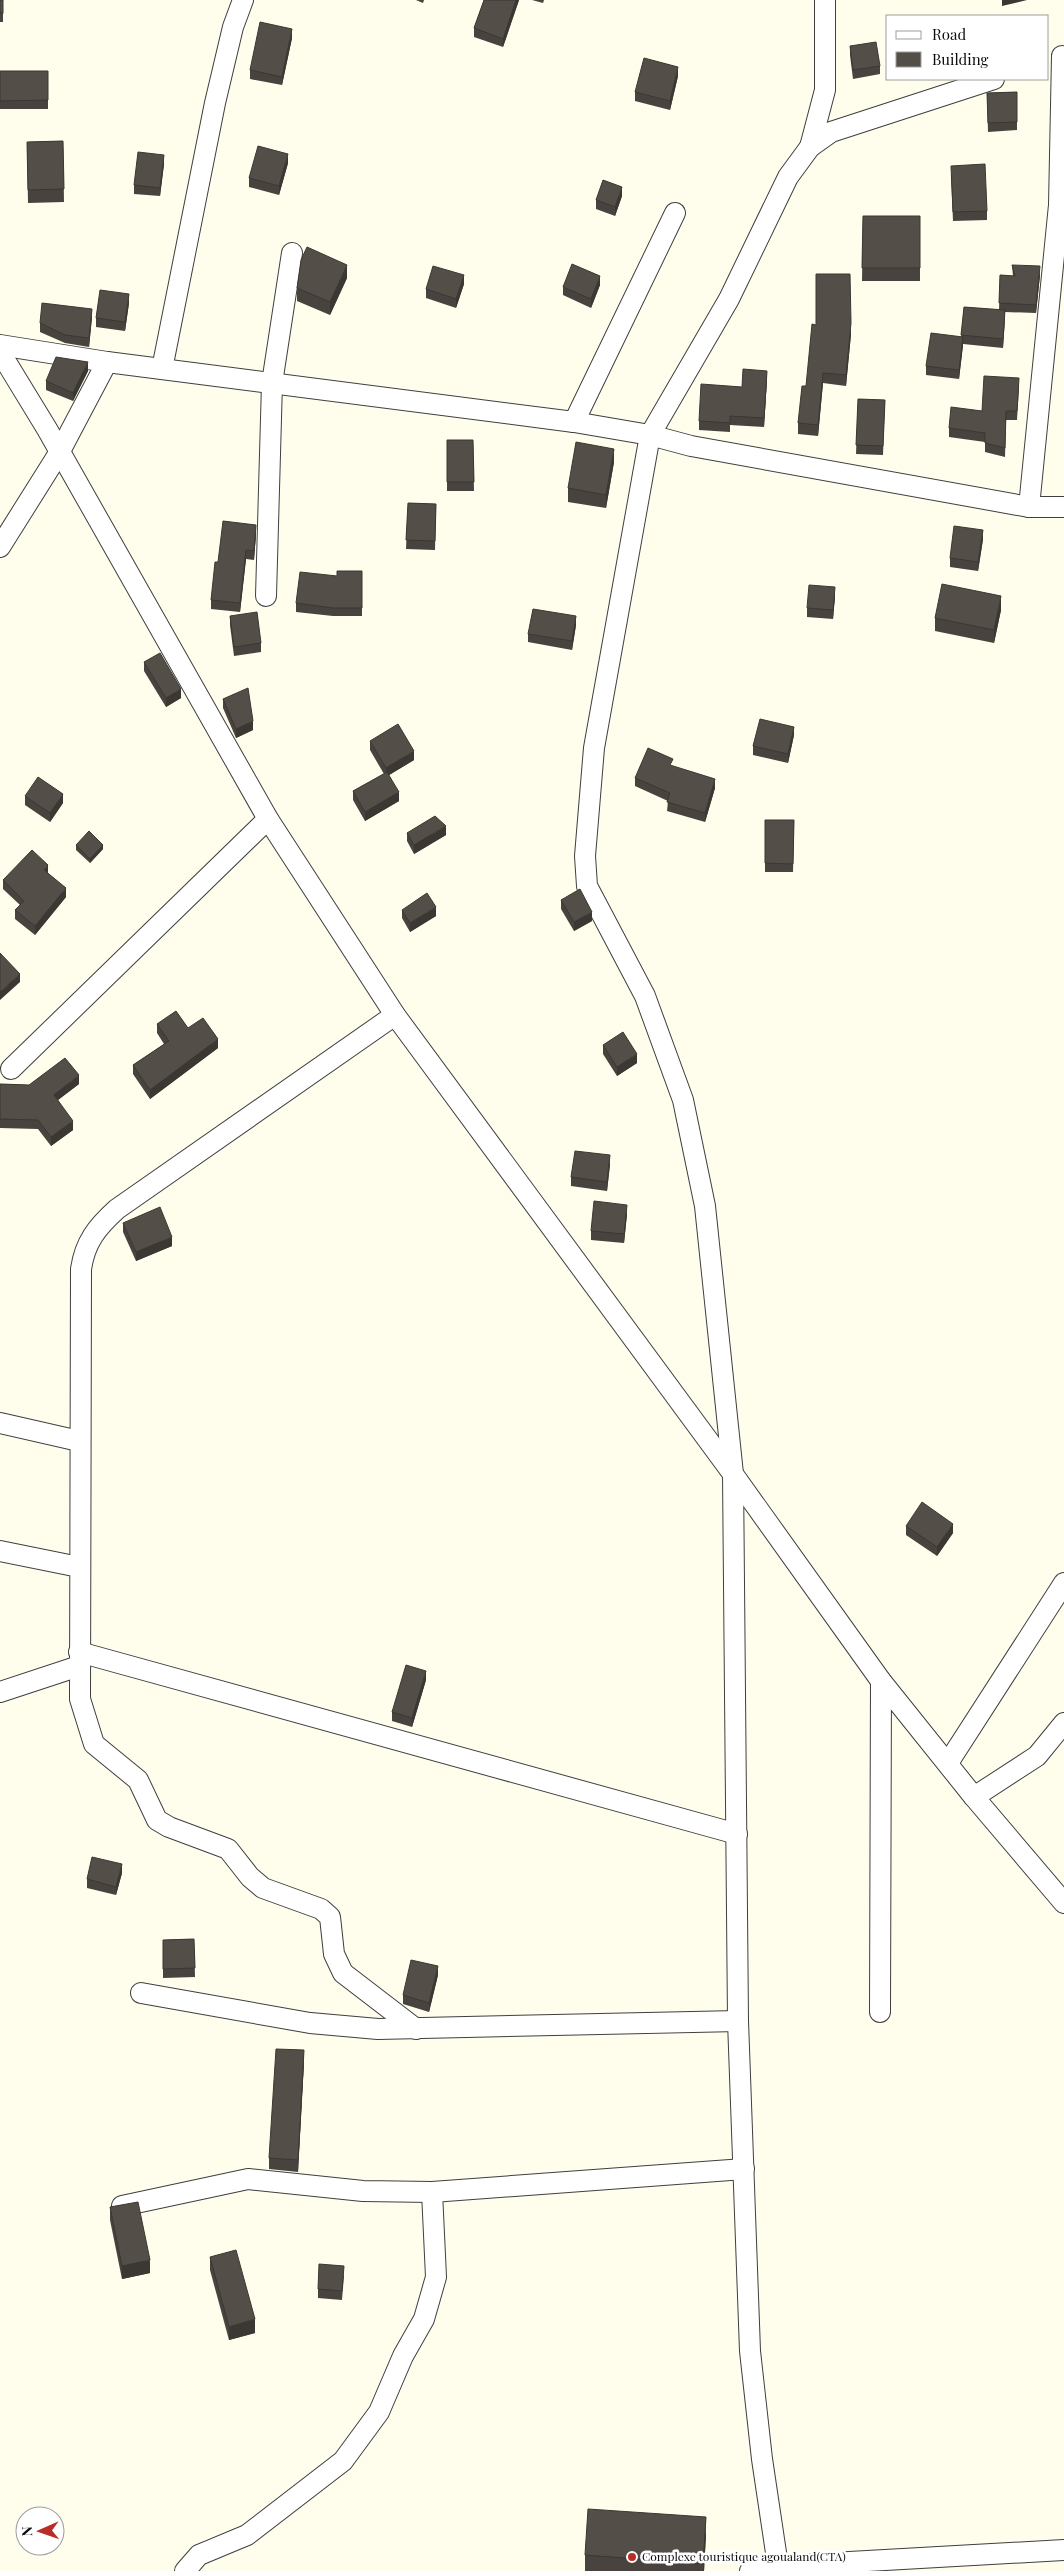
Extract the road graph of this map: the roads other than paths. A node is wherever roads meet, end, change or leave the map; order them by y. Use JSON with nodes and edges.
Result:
{"nodes":[{"id":1,"x":244,"y":0,"type":"edge"},
{"id":2,"x":825,"y":0,"type":"edge"},
{"id":3,"x":1058,"y":57,"type":"edge"},
{"id":4,"x":991,"y":80,"type":"edge"},
{"id":5,"x":810,"y":147,"type":"junction"},
{"id":6,"x":675,"y":214,"type":"dead end"},
{"id":7,"x":292,"y":253,"type":"dead end"},
{"id":8,"x":0,"y":346,"type":"edge"},
{"id":9,"x":0,"y":352,"type":"edge"},
{"id":10,"x":107,"y":362,"type":"junction"},
{"id":11,"x":162,"y":369,"type":"junction"},
{"id":12,"x":272,"y":383,"type":"junction"},
{"id":13,"x":574,"y":422,"type":"junction"},
{"id":14,"x":650,"y":435,"type":"junction"},
{"id":15,"x":58,"y":453,"type":"junction"},
{"id":16,"x":1064,"y":506,"type":"edge"},
{"id":17,"x":1029,"y":507,"type":"junction"},
{"id":18,"x":0,"y":547,"type":"edge"},
{"id":19,"x":266,"y":596,"type":"dead end"},
{"id":20,"x":268,"y":820,"type":"junction"},
{"id":21,"x":395,"y":1015,"type":"junction"},
{"id":22,"x":11,"y":1069,"type":"dead end"},
{"id":23,"x":0,"y":1423,"type":"edge"},
{"id":24,"x":79,"y":1441,"type":"junction"},
{"id":25,"x":733,"y":1474,"type":"junction"},
{"id":26,"x":0,"y":1552,"type":"edge"},
{"id":27,"x":79,"y":1567,"type":"junction"},
{"id":28,"x":1064,"y":1583,"type":"edge"},
{"id":29,"x":79,"y":1659,"type":"junction"},
{"id":30,"x":881,"y":1681,"type":"junction"},
{"id":31,"x":0,"y":1692,"type":"edge"},
{"id":32,"x":1064,"y":1723,"type":"edge"},
{"id":33,"x":948,"y":1763,"type":"junction"},
{"id":34,"x":974,"y":1797,"type":"junction"},
{"id":35,"x":737,"y":1834,"type":"junction"},
{"id":36,"x":1057,"y":1886,"type":"edge"},
{"id":37,"x":1064,"y":1903,"type":"edge"},
{"id":38,"x":141,"y":1993,"type":"dead end"},
{"id":39,"x":880,"y":2012,"type":"dead end"},
{"id":40,"x":738,"y":2020,"type":"junction"},
{"id":41,"x":416,"y":2029,"type":"junction"},
{"id":42,"x":744,"y":2169,"type":"junction"},
{"id":43,"x":432,"y":2192,"type":"junction"},
{"id":44,"x":122,"y":2206,"type":"edge"},
{"id":45,"x":1064,"y":2550,"type":"edge"},
{"id":46,"x":778,"y":2566,"type":"junction"},
{"id":47,"x":898,"y":2566,"type":"edge"},
{"id":48,"x":185,"y":2571,"type":"edge"},
{"id":49,"x":750,"y":2571,"type":"edge"}],
"edges":[{"from":1,"to":11,"type":"street"},
{"from":2,"to":5,"type":"street"},
{"from":3,"to":17,"type":"street"},
{"from":4,"to":5,"type":"street"},
{"from":5,"to":14,"type":"street"},
{"from":6,"to":13,"type":"street"},
{"from":7,"to":12,"type":"street"},
{"from":8,"to":10,"type":"street"},
{"from":9,"to":15,"type":"street"},
{"from":10,"to":11,"type":"street"},
{"from":10,"to":15,"type":"street"},
{"from":11,"to":12,"type":"street"},
{"from":12,"to":13,"type":"street"},
{"from":12,"to":19,"type":"street"},
{"from":13,"to":14,"type":"street"},
{"from":14,"to":17,"type":"street"},
{"from":14,"to":25,"type":"street"},
{"from":15,"to":18,"type":"street"},
{"from":15,"to":20,"type":"street"},
{"from":16,"to":17,"type":"street"},
{"from":20,"to":21,"type":"street"},
{"from":20,"to":22,"type":"street"},
{"from":21,"to":24,"type":"street"},
{"from":21,"to":25,"type":"street"},
{"from":23,"to":24,"type":"street"},
{"from":24,"to":27,"type":"street"},
{"from":25,"to":30,"type":"street"},
{"from":25,"to":35,"type":"street"},
{"from":26,"to":27,"type":"street"},
{"from":27,"to":29,"type":"street"},
{"from":28,"to":33,"type":"street"},
{"from":29,"to":31,"type":"street"},
{"from":29,"to":35,"type":"street"},
{"from":29,"to":41,"type":"street"},
{"from":30,"to":33,"type":"street"},
{"from":30,"to":39,"type":"street"},
{"from":32,"to":34,"type":"street"},
{"from":33,"to":34,"type":"street"},
{"from":34,"to":36,"type":"street"},
{"from":35,"to":40,"type":"street"},
{"from":36,"to":37,"type":"street"},
{"from":38,"to":41,"type":"street"},
{"from":40,"to":41,"type":"street"},
{"from":40,"to":42,"type":"street"},
{"from":42,"to":43,"type":"street"},
{"from":42,"to":46,"type":"street"},
{"from":43,"to":44,"type":"street"},
{"from":43,"to":48,"type":"street"},
{"from":45,"to":47,"type":"street"},
{"from":46,"to":47,"type":"street"},
{"from":46,"to":49,"type":"street"}]}
